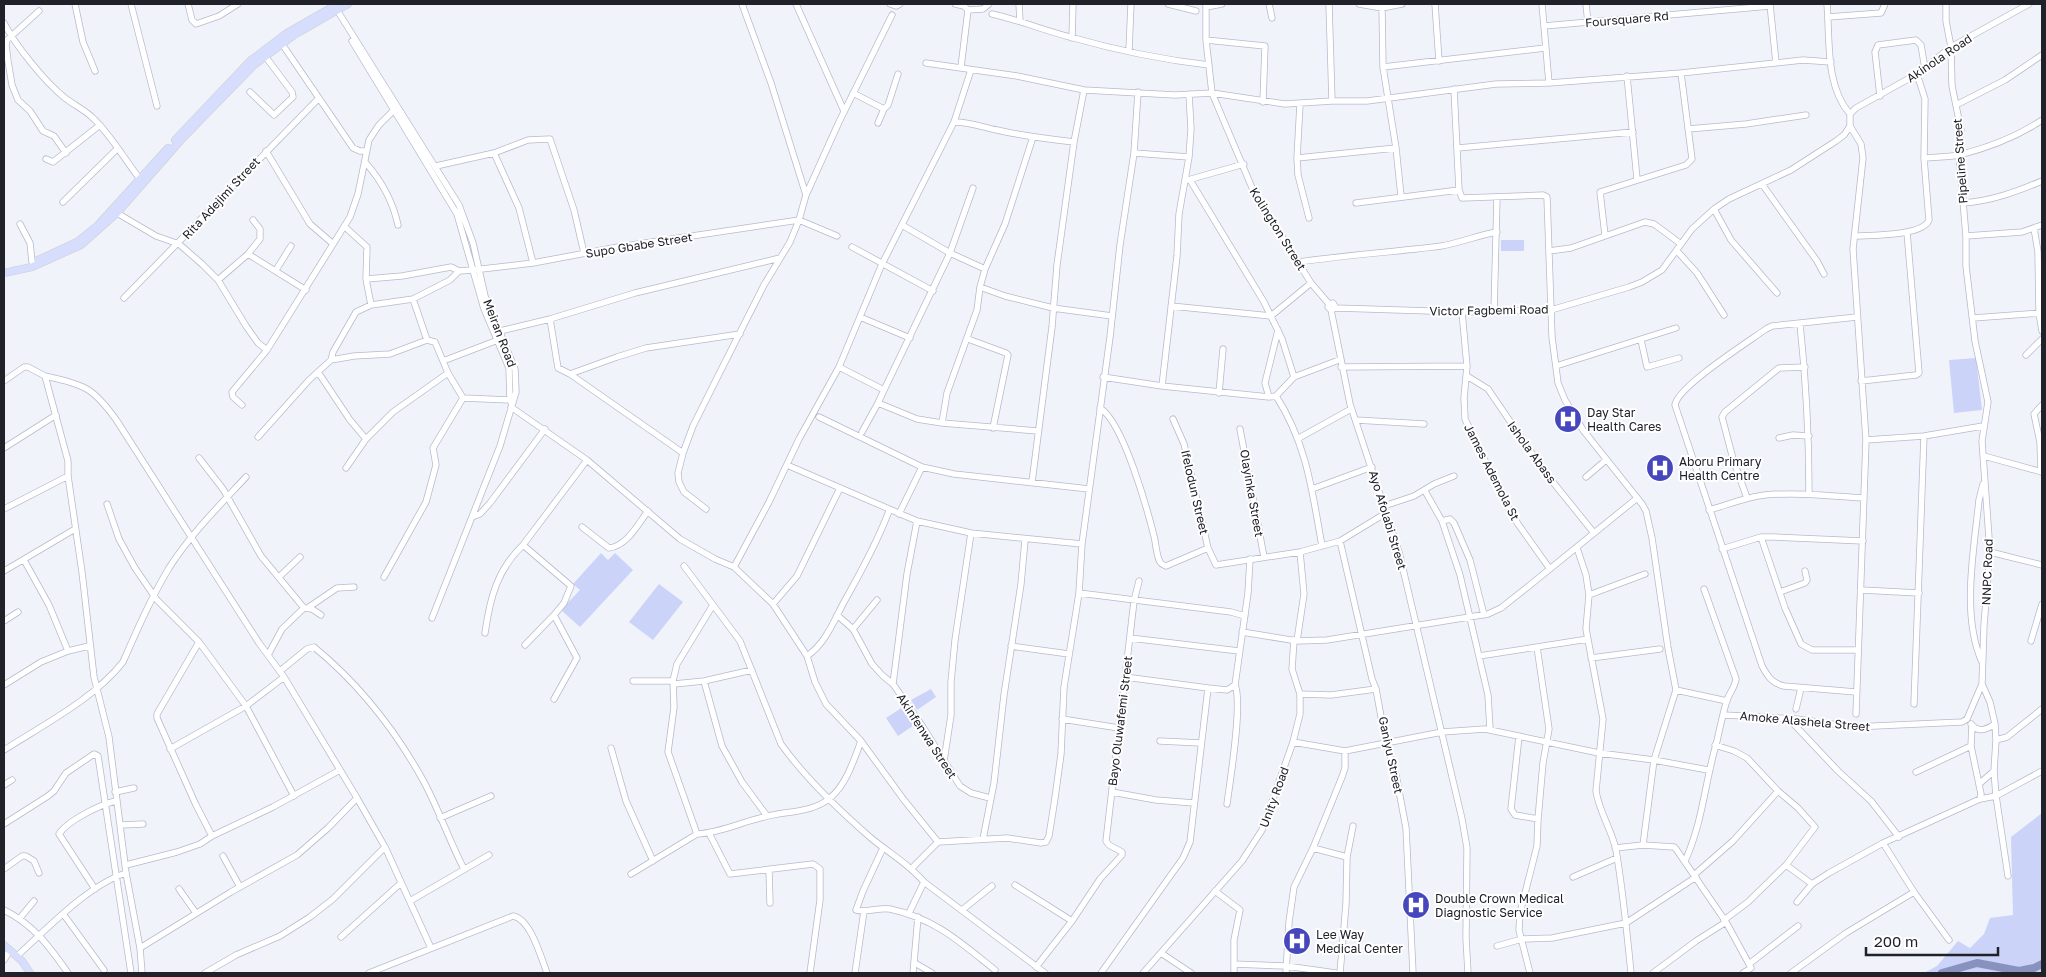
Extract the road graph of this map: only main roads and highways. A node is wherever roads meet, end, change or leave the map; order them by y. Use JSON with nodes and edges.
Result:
{"nodes":[{"id":1,"x":348,"y":4,"type":"edge"},
{"id":2,"x":334,"y":7,"type":"edge"},
{"id":3,"x":137,"y":188,"type":"junction"},
{"id":4,"x":30,"y":264,"type":"junction"},
{"id":5,"x":4,"y":268,"type":"edge"},
{"id":6,"x":18,"y":268,"type":"junction"},
{"id":7,"x":4,"y":273,"type":"edge"},
{"id":8,"x":4,"y":945,"type":"edge"},
{"id":9,"x":30,"y":973,"type":"edge"}],
"edges":[{"from":1,"to":2,"type":"main road"},
{"from":2,"to":3,"type":"main road"},
{"from":2,"to":3,"type":"main road"},
{"from":3,"to":4,"type":"main road"},
{"from":3,"to":4,"type":"main road"},
{"from":4,"to":6,"type":"main road"},
{"from":5,"to":6,"type":"main road"},
{"from":6,"to":7,"type":"main road"},
{"from":8,"to":9,"type":"main road"}]}
